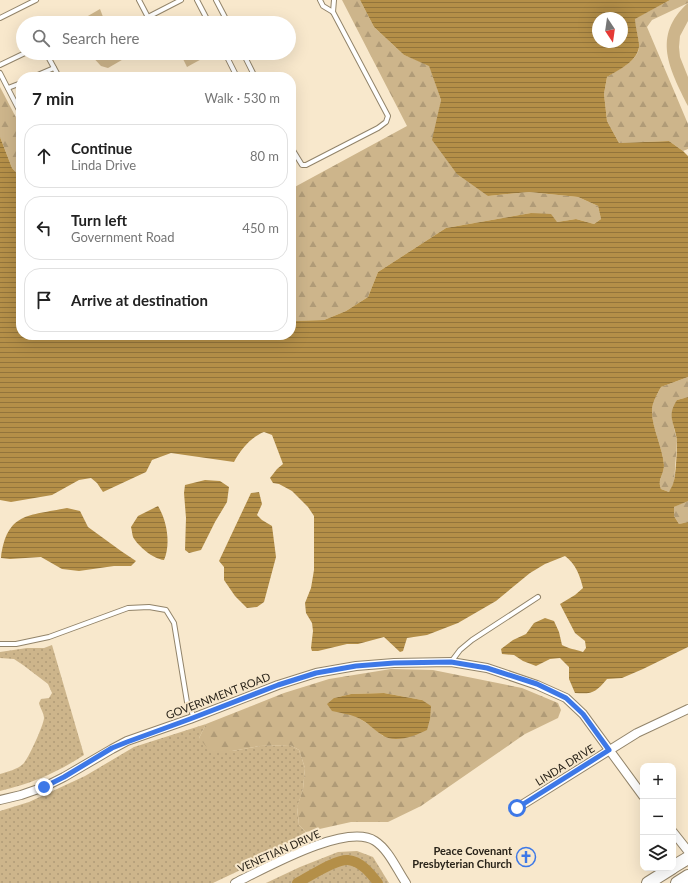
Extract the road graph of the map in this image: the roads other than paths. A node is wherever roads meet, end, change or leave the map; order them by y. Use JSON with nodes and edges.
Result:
{"nodes":[{"id":1,"x":36,"y":0,"type":"edge"},
{"id":2,"x":139,"y":0,"type":"edge"},
{"id":3,"x":181,"y":0,"type":"edge"},
{"id":4,"x":197,"y":0,"type":"edge"},
{"id":5,"x":216,"y":0,"type":"edge"},
{"id":6,"x":320,"y":0,"type":"edge"},
{"id":7,"x":334,"y":0,"type":"edge"},
{"id":8,"x":333,"y":12,"type":"junction"},
{"id":9,"x":147,"y":16,"type":"edge"},
{"id":10,"x":150,"y":16,"type":"edge"},
{"id":11,"x":205,"y":16,"type":"edge"},
{"id":12,"x":224,"y":16,"type":"edge"},
{"id":13,"x":0,"y":18,"type":"edge"},
{"id":14,"x":16,"y":57,"type":"edge"},
{"id":15,"x":50,"y":60,"type":"edge"},
{"id":16,"x":228,"y":60,"type":"edge"},
{"id":17,"x":246,"y":60,"type":"edge"},
{"id":18,"x":0,"y":65,"type":"edge"},
{"id":19,"x":54,"y":68,"type":"junction"},
{"id":20,"x":45,"y":72,"type":"edge"},
{"id":21,"x":56,"y":72,"type":"edge"},
{"id":22,"x":234,"y":72,"type":"edge"},
{"id":23,"x":252,"y":72,"type":"edge"},
{"id":24,"x":0,"y":73,"type":"edge"},
{"id":25,"x":16,"y":84,"type":"edge"},
{"id":26,"x":8,"y":88,"type":"junction"},
{"id":27,"x":16,"y":104,"type":"edge"},
{"id":28,"x":296,"y":155,"type":"edge"},
{"id":29,"x":538,"y":597,"type":"dead end"},
{"id":30,"x":0,"y":644,"type":"edge"},
{"id":31,"x":451,"y":662,"type":"junction"},
{"id":32,"x":688,"y":709,"type":"edge"},
{"id":33,"x":194,"y":717,"type":"junction"},
{"id":34,"x":609,"y":750,"type":"junction"},
{"id":35,"x":640,"y":792,"type":"edge"},
{"id":36,"x":0,"y":800,"type":"edge"},
{"id":37,"x":517,"y":808,"type":"dead end"},
{"id":38,"x":675,"y":835,"type":"edge"},
{"id":39,"x":688,"y":851,"type":"edge"},
{"id":40,"x":688,"y":858,"type":"edge"},
{"id":41,"x":676,"y":866,"type":"edge"},
{"id":42,"x":667,"y":871,"type":"edge"},
{"id":43,"x":688,"y":876,"type":"edge"},
{"id":44,"x":235,"y":883,"type":"edge"},
{"id":45,"x":406,"y":883,"type":"edge"},
{"id":46,"x":648,"y":883,"type":"edge"},
{"id":47,"x":678,"y":883,"type":"edge"}],
"edges":[{"from":1,"to":13,"type":"lane"},
{"from":2,"to":9,"type":"lane"},
{"from":3,"to":10,"type":"lane"},
{"from":4,"to":11,"type":"lane"},
{"from":5,"to":12,"type":"lane"},
{"from":6,"to":8,"type":"lane"},
{"from":7,"to":8,"type":"lane"},
{"from":8,"to":28,"type":"lane"},
{"from":14,"to":18,"type":"lane"},
{"from":15,"to":19,"type":"lane"},
{"from":16,"to":22,"type":"lane"},
{"from":17,"to":23,"type":"lane"},
{"from":19,"to":20,"type":"lane"},
{"from":19,"to":21,"type":"lane"},
{"from":24,"to":26,"type":"lane"},
{"from":25,"to":26,"type":"lane"},
{"from":26,"to":27,"type":"lane"},
{"from":29,"to":31,"type":"lane"},
{"from":30,"to":33,"type":"lane"},
{"from":31,"to":33,"type":"street","name":"GOVERNMENT ROAD"},
{"from":31,"to":34,"type":"street","name":"GOVERNMENT ROAD"},
{"from":32,"to":34,"type":"street","name":"LINDA DRIVE"},
{"from":33,"to":36,"type":"street","name":"GOVERNMENT ROAD"},
{"from":34,"to":35,"type":"street","name":"GOVERNMENT ROAD"},
{"from":34,"to":37,"type":"street","name":"LINDA DRIVE"},
{"from":38,"to":39,"type":"street"},
{"from":40,"to":41,"type":"main road"},
{"from":42,"to":46,"type":"main road"},
{"from":43,"to":47,"type":"main road"},
{"from":44,"to":45,"type":"street","name":"VENETIAN DRIVE"}]}
